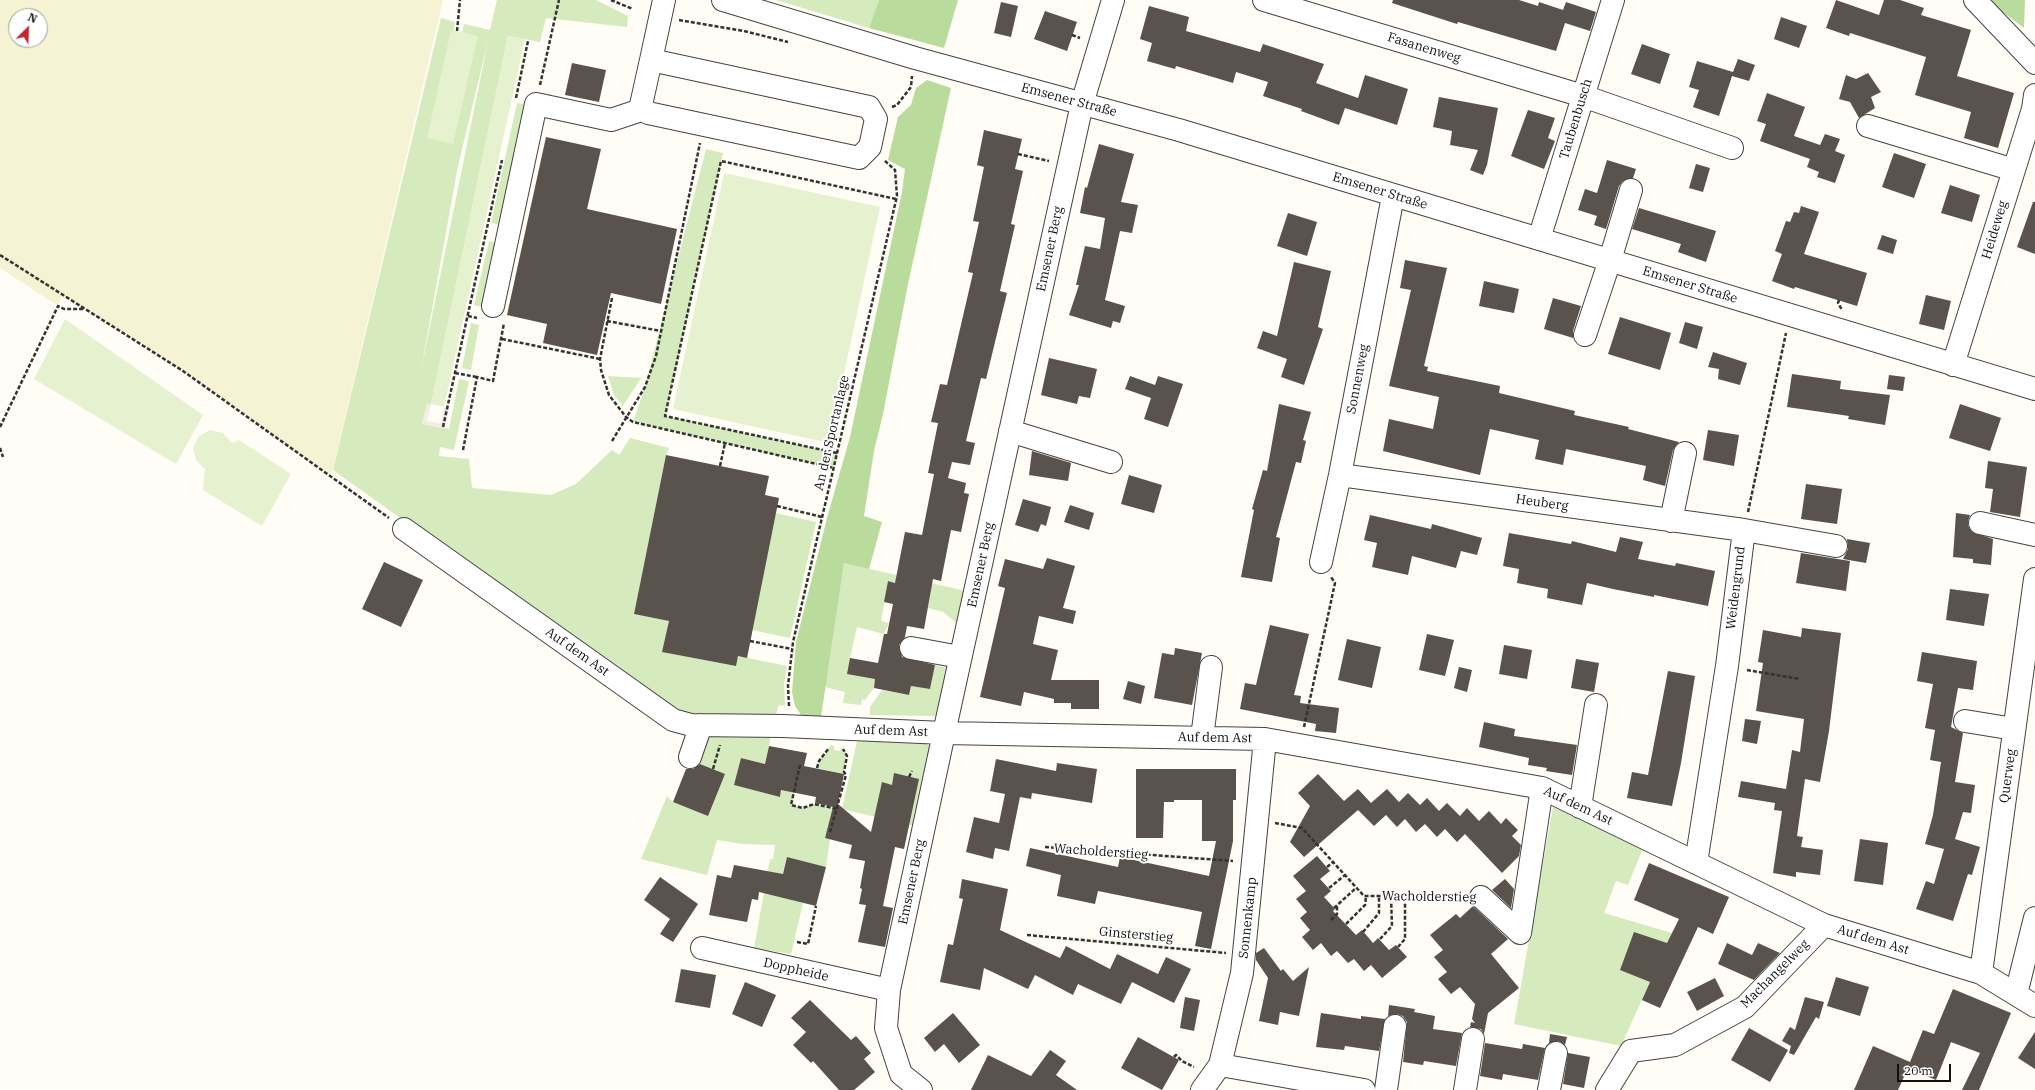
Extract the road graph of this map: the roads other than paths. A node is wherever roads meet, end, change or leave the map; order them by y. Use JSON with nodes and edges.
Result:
{"nodes":[{"id":1,"x":664,"y":0,"type":"edge"},
{"id":2,"x":723,"y":0,"type":"edge"},
{"id":3,"x":1113,"y":0,"type":"edge"},
{"id":4,"x":1264,"y":0,"type":"edge"},
{"id":5,"x":1613,"y":0,"type":"edge"},
{"id":6,"x":1975,"y":0,"type":"edge"},
{"id":7,"x":650,"y":60,"type":"junction"},
{"id":8,"x":2035,"y":63,"type":"edge"},
{"id":9,"x":2035,"y":95,"type":"edge"},
{"id":10,"x":1584,"y":96,"type":"junction"},
{"id":11,"x":1082,"y":104,"type":"junction"},
{"id":12,"x":644,"y":109,"type":"junction"},
{"id":13,"x":1868,"y":126,"type":"dead end"},
{"id":14,"x":1732,"y":148,"type":"dead end"},
{"id":15,"x":2014,"y":170,"type":"junction"},
{"id":16,"x":1631,"y":190,"type":"dead end"},
{"id":17,"x":1393,"y":196,"type":"junction"},
{"id":18,"x":1539,"y":239,"type":"junction"},
{"id":19,"x":1610,"y":260,"type":"junction"},
{"id":20,"x":492,"y":306,"type":"road end"},
{"id":21,"x":1585,"y":335,"type":"dead end"},
{"id":22,"x":1953,"y":365,"type":"junction"},
{"id":23,"x":2035,"y":389,"type":"edge"},
{"id":24,"x":1010,"y":431,"type":"junction"},
{"id":25,"x":1685,"y":453,"type":"dead end"},
{"id":26,"x":1111,"y":462,"type":"dead end"},
{"id":27,"x":1340,"y":475,"type":"junction"},
{"id":28,"x":1670,"y":521,"type":"junction"},
{"id":29,"x":1980,"y":524,"type":"dead end"},
{"id":30,"x":404,"y":529,"type":"road end"},
{"id":31,"x":1744,"y":530,"type":"junction"},
{"id":32,"x":2035,"y":535,"type":"edge"},
{"id":33,"x":1836,"y":546,"type":"dead end"},
{"id":34,"x":1321,"y":562,"type":"road end"},
{"id":35,"x":2035,"y":579,"type":"edge"},
{"id":36,"x":911,"y":648,"type":"dead end"},
{"id":37,"x":2030,"y":650,"type":"edge"},
{"id":38,"x":960,"y":657,"type":"junction"},
{"id":39,"x":1211,"y":667,"type":"dead end"},
{"id":40,"x":1596,"y":705,"type":"dead end"},
{"id":41,"x":1965,"y":721,"type":"dead end"},
{"id":42,"x":702,"y":725,"type":"junction"},
{"id":43,"x":2014,"y":729,"type":"junction"},
{"id":44,"x":944,"y":733,"type":"junction"},
{"id":45,"x":1202,"y":738,"type":"junction"},
{"id":46,"x":1265,"y":739,"type":"junction"},
{"id":47,"x":690,"y":758,"type":"dead end"},
{"id":48,"x":1542,"y":788,"type":"junction"},
{"id":49,"x":1580,"y":807,"type":"junction"},
{"id":50,"x":1696,"y":863,"type":"junction"},
{"id":51,"x":1481,"y":897,"type":"road end"},
{"id":52,"x":2035,"y":918,"type":"edge"},
{"id":53,"x":1824,"y":925,"type":"junction"},
{"id":54,"x":702,"y":948,"type":"dead end"},
{"id":55,"x":1981,"y":972,"type":"junction"},
{"id":56,"x":890,"y":990,"type":"junction"},
{"id":57,"x":2016,"y":994,"type":"junction"},
{"id":58,"x":2035,"y":1006,"type":"edge"},
{"id":59,"x":1395,"y":1026,"type":"dead end"},
{"id":60,"x":1474,"y":1039,"type":"dead end"},
{"id":61,"x":1556,"y":1053,"type":"dead end"},
{"id":62,"x":1211,"y":1078,"type":"edge"},
{"id":63,"x":921,"y":1090,"type":"edge"},
{"id":64,"x":1364,"y":1090,"type":"edge"},
{"id":65,"x":1386,"y":1090,"type":"edge"},
{"id":66,"x":1464,"y":1090,"type":"edge"},
{"id":67,"x":1549,"y":1090,"type":"edge"},
{"id":68,"x":1607,"y":1090,"type":"edge"}],
"edges":[{"from":1,"to":7,"type":"street"},
{"from":2,"to":11,"type":"street","name":"Emsener Straße"},
{"from":3,"to":11,"type":"street","name":"Emsener Berg"},
{"from":4,"to":10,"type":"street","name":"Fasanenweg"},
{"from":5,"to":10,"type":"street","name":"Taubenbusch"},
{"from":6,"to":8,"type":"street"},
{"from":7,"to":12,"type":"street"},
{"from":7,"to":12,"type":"street"},
{"from":9,"to":15,"type":"street","name":"Heideweg"},
{"from":10,"to":14,"type":"street","name":"Fasanenweg"},
{"from":10,"to":18,"type":"street","name":"Taubenbusch"},
{"from":11,"to":17,"type":"street","name":"Emsener Straße"},
{"from":11,"to":24,"type":"street","name":"Emsener Berg"},
{"from":12,"to":20,"type":"street"},
{"from":13,"to":15,"type":"street"},
{"from":15,"to":22,"type":"street","name":"Heideweg"},
{"from":16,"to":19,"type":"street"},
{"from":17,"to":18,"type":"street","name":"Emsener Straße"},
{"from":17,"to":27,"type":"street","name":"Sonnenweg"},
{"from":18,"to":19,"type":"street","name":"Emsener Straße"},
{"from":19,"to":21,"type":"street"},
{"from":19,"to":22,"type":"street","name":"Emsener Straße"},
{"from":22,"to":23,"type":"street","name":"Emsener Straße"},
{"from":24,"to":26,"type":"street"},
{"from":24,"to":38,"type":"street","name":"Emsener Berg"},
{"from":25,"to":28,"type":"street"},
{"from":27,"to":28,"type":"street","name":"Heuberg"},
{"from":27,"to":34,"type":"street","name":"Sonnenweg"},
{"from":28,"to":31,"type":"street","name":"Heuberg"},
{"from":29,"to":32,"type":"street"},
{"from":30,"to":42,"type":"street","name":"Auf dem Ast"},
{"from":31,"to":33,"type":"street","name":"Heuberg"},
{"from":31,"to":50,"type":"street","name":"Weidengrund"},
{"from":35,"to":37,"type":"street","name":"Querweg"},
{"from":36,"to":38,"type":"street"},
{"from":37,"to":43,"type":"street","name":"Querweg"},
{"from":38,"to":44,"type":"street","name":"Emsener Berg"},
{"from":39,"to":45,"type":"street"},
{"from":40,"to":49,"type":"street"},
{"from":41,"to":43,"type":"street"},
{"from":42,"to":44,"type":"street","name":"Auf dem Ast"},
{"from":42,"to":47,"type":"street"},
{"from":43,"to":55,"type":"street","name":"Querweg"},
{"from":44,"to":45,"type":"street","name":"Auf dem Ast"},
{"from":44,"to":56,"type":"street","name":"Emsener Berg"},
{"from":45,"to":46,"type":"street","name":"Auf dem Ast"},
{"from":46,"to":48,"type":"street","name":"Auf dem Ast"},
{"from":46,"to":62,"type":"street","name":"Sonnenkamp"},
{"from":48,"to":49,"type":"street","name":"Auf dem Ast"},
{"from":48,"to":51,"type":"street","name":"Wacholderstieg"},
{"from":49,"to":50,"type":"street","name":"Auf dem Ast"},
{"from":50,"to":53,"type":"street","name":"Auf dem Ast"},
{"from":52,"to":57,"type":"street"},
{"from":53,"to":55,"type":"street","name":"Auf dem Ast"},
{"from":53,"to":68,"type":"street","name":"Machangelweg"},
{"from":54,"to":56,"type":"street","name":"Doppheide"},
{"from":55,"to":57,"type":"street","name":"Auf dem Ast"},
{"from":56,"to":63,"type":"street","name":"Emsener Berg"},
{"from":57,"to":58,"type":"street","name":"Auf dem Ast"},
{"from":59,"to":65,"type":"street"},
{"from":60,"to":66,"type":"street"},
{"from":61,"to":67,"type":"street"},
{"from":62,"to":64,"type":"street"}]}
